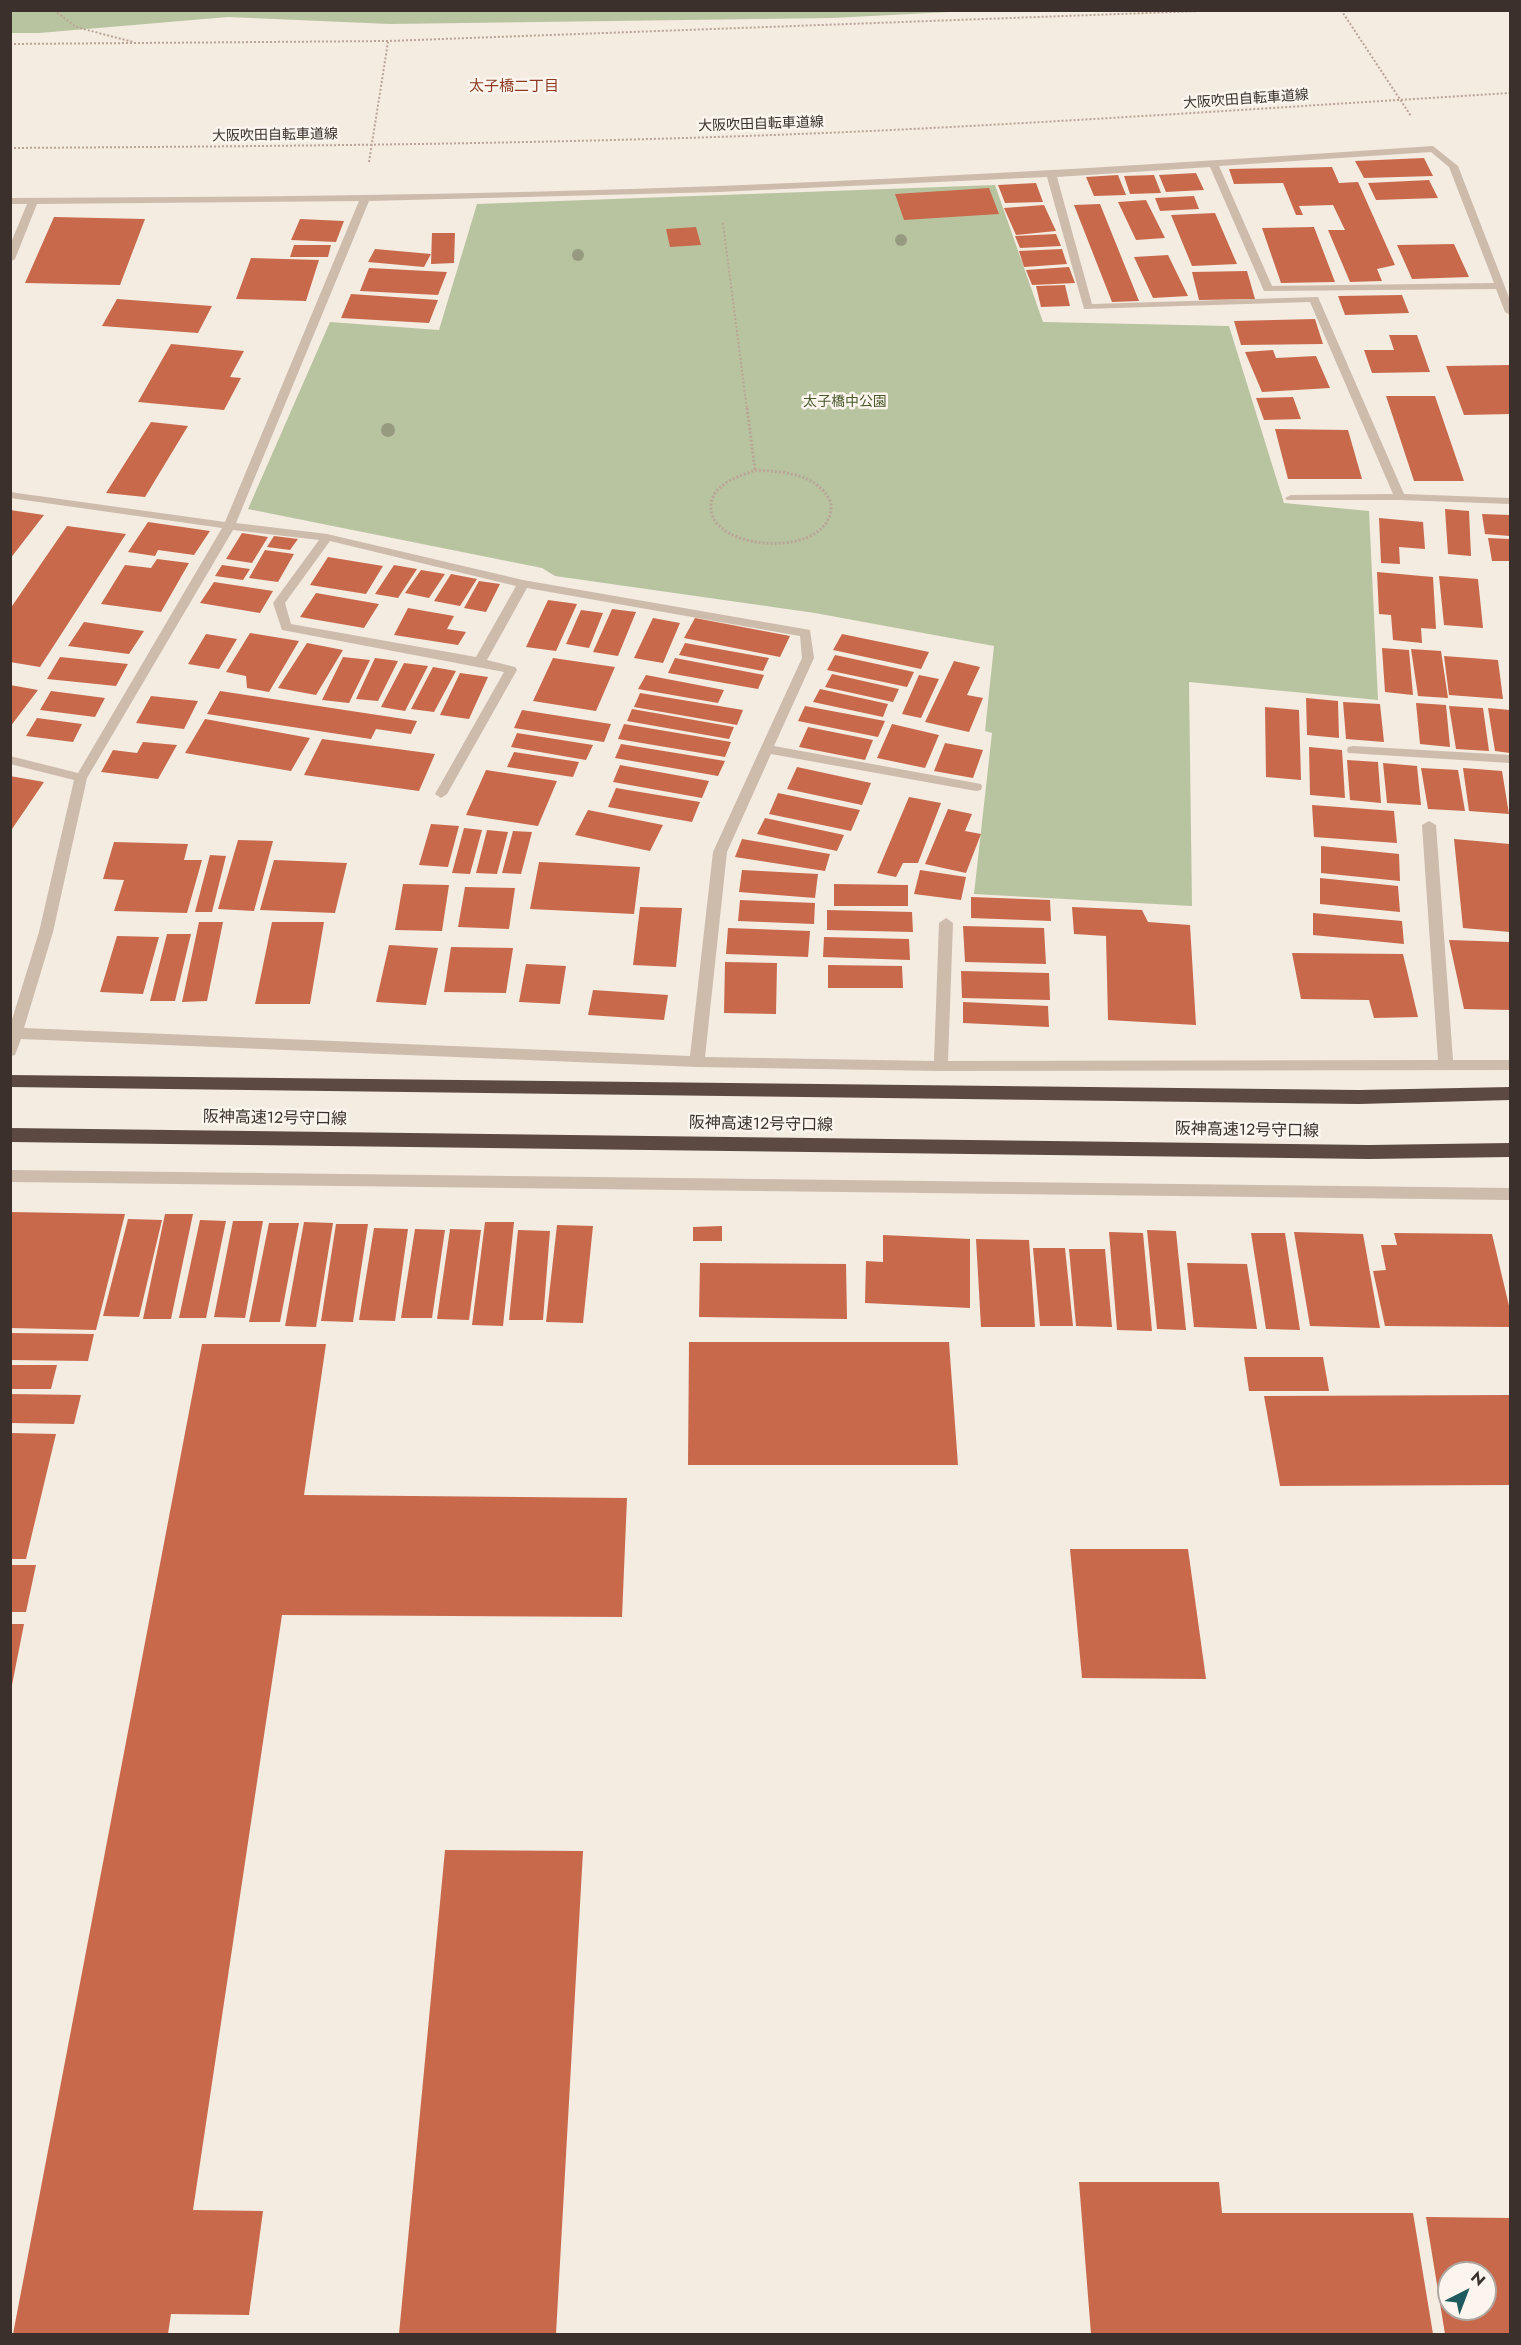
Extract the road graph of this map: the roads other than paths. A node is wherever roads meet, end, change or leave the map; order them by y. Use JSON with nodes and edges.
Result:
{"nodes":[{"id":1,"x":1212,"y":163,"type":"junction"},
{"id":2,"x":1051,"y":174,"type":"junction"},
{"id":3,"x":365,"y":198,"type":"junction"},
{"id":4,"x":34,"y":200,"type":"junction"},
{"id":5,"x":10,"y":201,"type":"edge"},
{"id":6,"x":10,"y":259,"type":"edge"},
{"id":7,"x":1499,"y":286,"type":"junction"},
{"id":8,"x":1311,"y":294,"type":"junction"},
{"id":9,"x":1510,"y":312,"type":"edge"},
{"id":10,"x":10,"y":495,"type":"edge"},
{"id":11,"x":1400,"y":497,"type":"junction"},
{"id":12,"x":1292,"y":498,"type":"dead end"},
{"id":13,"x":1510,"y":501,"type":"edge"},
{"id":14,"x":230,"y":526,"type":"junction"},
{"id":15,"x":327,"y":537,"type":"junction"},
{"id":16,"x":523,"y":584,"type":"junction"},
{"id":17,"x":480,"y":662,"type":"junction"},
{"id":18,"x":767,"y":749,"type":"junction"},
{"id":19,"x":1353,"y":750,"type":"dead end"},
{"id":20,"x":1510,"y":759,"type":"edge"},
{"id":21,"x":10,"y":760,"type":"edge"},
{"id":22,"x":81,"y":778,"type":"junction"},
{"id":23,"x":976,"y":786,"type":"dead end"},
{"id":24,"x":441,"y":794,"type":"dead end"},
{"id":25,"x":1429,"y":825,"type":"dead end"},
{"id":26,"x":946,"y":923,"type":"dead end"},
{"id":27,"x":14,"y":1034,"type":"edge"},
{"id":28,"x":10,"y":1050,"type":"edge"},
{"id":29,"x":697,"y":1062,"type":"junction"},
{"id":30,"x":1446,"y":1064,"type":"junction"},
{"id":31,"x":1510,"y":1065,"type":"edge"},
{"id":32,"x":941,"y":1066,"type":"junction"},
{"id":33,"x":10,"y":1081,"type":"edge"},
{"id":34,"x":1510,"y":1094,"type":"edge"},
{"id":35,"x":10,"y":1135,"type":"edge"},
{"id":36,"x":1510,"y":1150,"type":"edge"},
{"id":37,"x":10,"y":1176,"type":"edge"},
{"id":38,"x":1510,"y":1194,"type":"edge"}],
"edges":[{"from":1,"to":2,"type":"street"},
{"from":1,"to":7,"type":"street"},
{"from":1,"to":8,"type":"street"},
{"from":2,"to":3,"type":"street"},
{"from":2,"to":8,"type":"street"},
{"from":3,"to":4,"type":"street"},
{"from":3,"to":14,"type":"street"},
{"from":4,"to":5,"type":"street"},
{"from":4,"to":6,"type":"street"},
{"from":7,"to":8,"type":"street"},
{"from":7,"to":9,"type":"street"},
{"from":8,"to":11,"type":"street"},
{"from":10,"to":14,"type":"street"},
{"from":11,"to":12,"type":"street"},
{"from":11,"to":13,"type":"street"},
{"from":14,"to":15,"type":"street"},
{"from":14,"to":22,"type":"street"},
{"from":15,"to":16,"type":"street"},
{"from":15,"to":17,"type":"street"},
{"from":16,"to":17,"type":"street"},
{"from":16,"to":18,"type":"street"},
{"from":17,"to":24,"type":"street"},
{"from":18,"to":23,"type":"street"},
{"from":18,"to":29,"type":"street"},
{"from":19,"to":20,"type":"street"},
{"from":21,"to":22,"type":"street"},
{"from":22,"to":27,"type":"street"},
{"from":25,"to":30,"type":"street"},
{"from":26,"to":32,"type":"street"},
{"from":27,"to":28,"type":"street"},
{"from":27,"to":29,"type":"street"},
{"from":29,"to":32,"type":"street"},
{"from":30,"to":31,"type":"street"},
{"from":30,"to":32,"type":"street"},
{"from":33,"to":34,"type":"highway"},
{"from":35,"to":36,"type":"highway","name":"阪神高速12号守口線"},
{"from":37,"to":38,"type":"street"}]}
